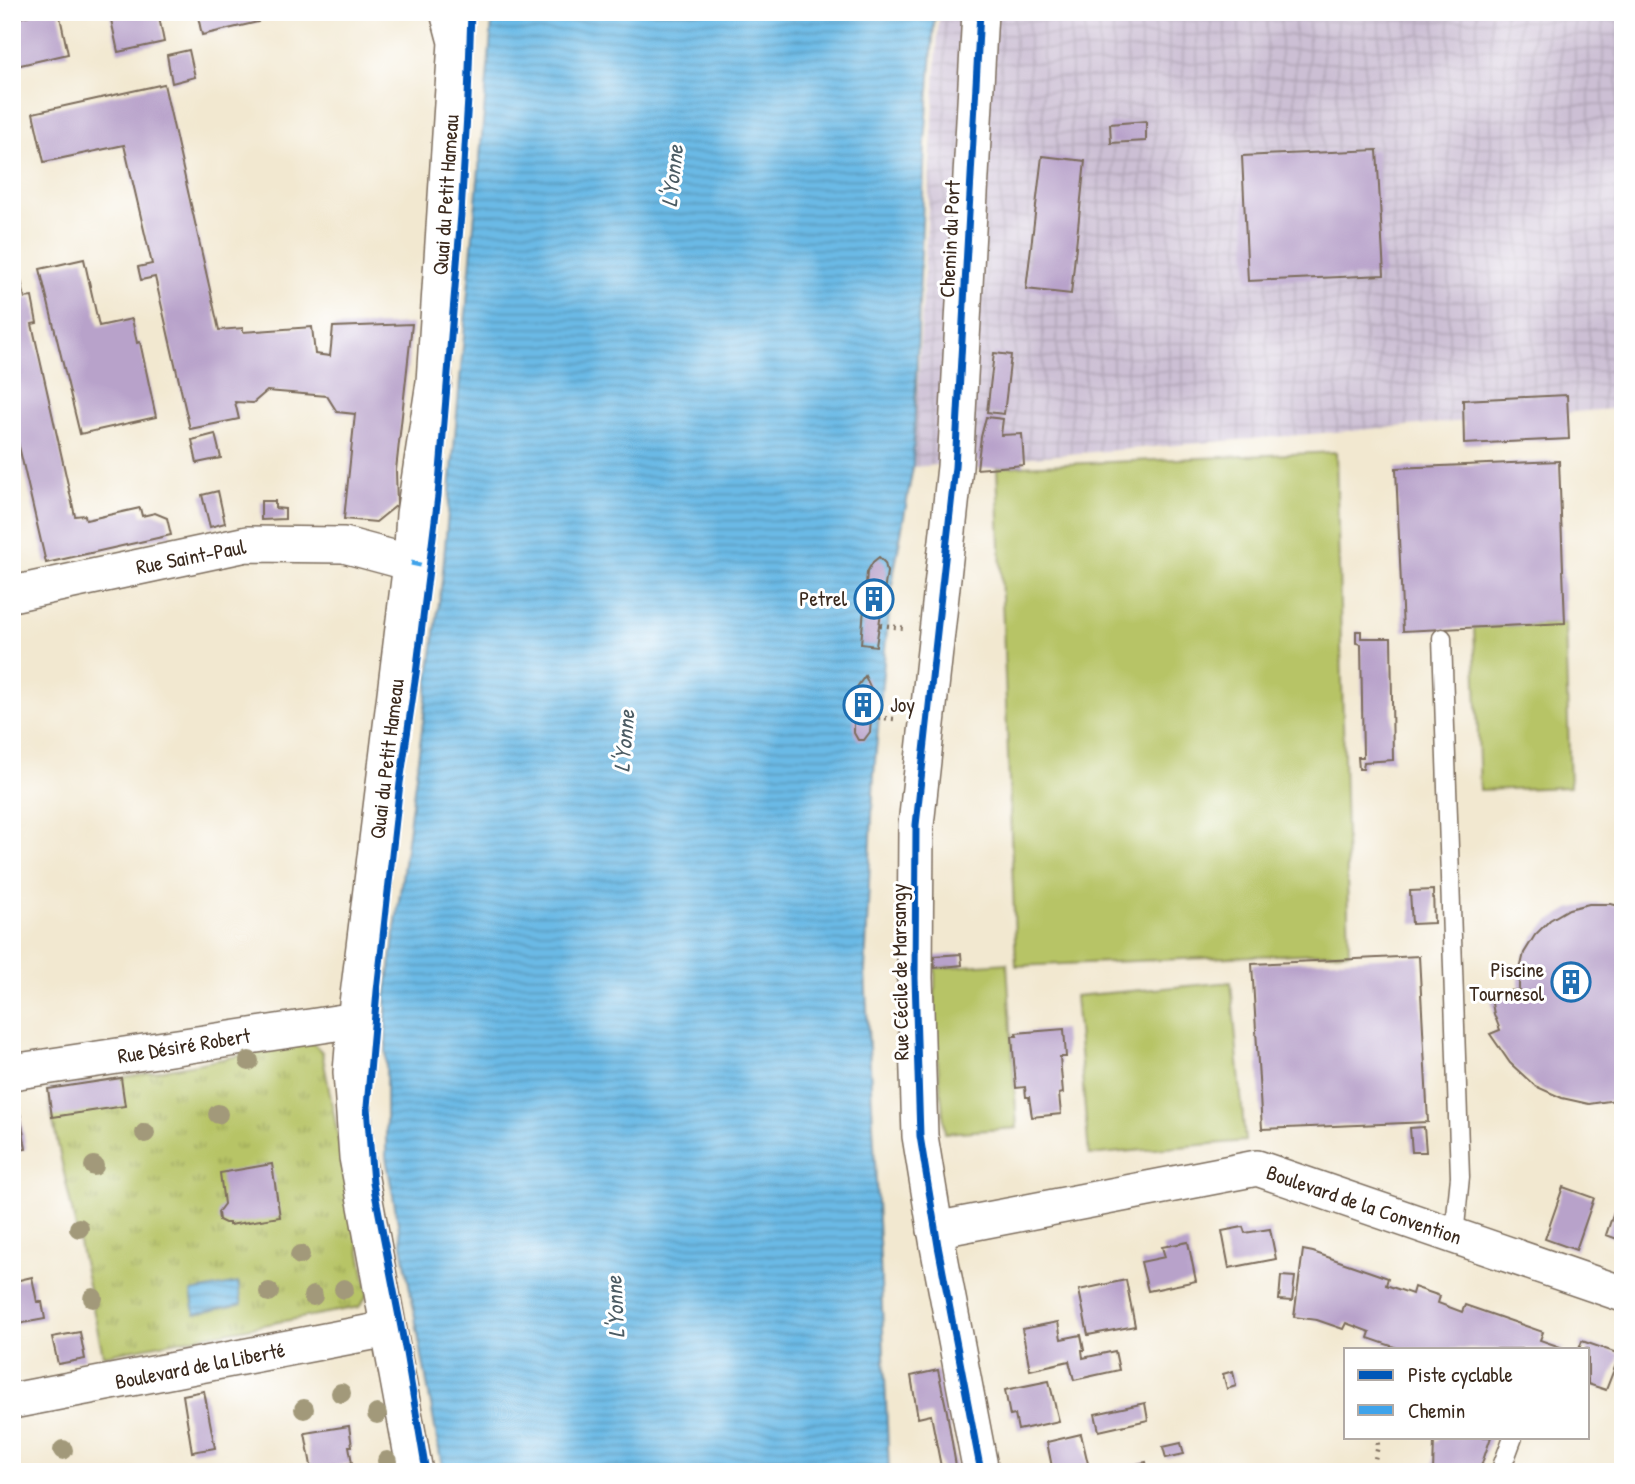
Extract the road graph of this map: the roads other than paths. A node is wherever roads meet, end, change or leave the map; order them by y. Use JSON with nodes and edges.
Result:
{"nodes":[{"id":1,"x":980,"y":12,"type":"edge"},
{"id":2,"x":452,"y":27,"type":"edge"},
{"id":3,"x":955,"y":467,"type":"joint"},
{"id":4,"x":411,"y":563,"type":"junction"},
{"id":5,"x":12,"y":594,"type":"edge"},
{"id":6,"x":1442,"y":638,"type":"dead end"},
{"id":7,"x":356,"y":1020,"type":"junction"},
{"id":8,"x":12,"y":1072,"type":"edge"},
{"id":9,"x":935,"y":1230,"type":"junction"},
{"id":10,"x":1454,"y":1236,"type":"junction"},
{"id":11,"x":1623,"y":1294,"type":"edge"},
{"id":12,"x":388,"y":1329,"type":"junction"},
{"id":13,"x":12,"y":1401,"type":"edge"},
{"id":14,"x":1513,"y":1438,"type":"edge"},
{"id":15,"x":415,"y":1472,"type":"edge"},
{"id":16,"x":981,"y":1472,"type":"edge"},
{"id":17,"x":1500,"y":1472,"type":"edge"}],
"edges":[{"from":1,"to":3,"type":"street","name":"Chemin du Port"},
{"from":2,"to":4,"type":"street","name":"Quai du Petit Hameau"},
{"from":3,"to":9,"type":"street","name":"Rue Cécile de Marsangy"},
{"from":4,"to":5,"type":"street","name":"Rue Saint-Paul"},
{"from":4,"to":7,"type":"street","name":"Quai du Petit Hameau"},
{"from":6,"to":10,"type":"lane"},
{"from":7,"to":8,"type":"street","name":"Rue Désiré Robert"},
{"from":7,"to":12,"type":"street","name":"Quai du Petit Hameau"},
{"from":9,"to":10,"type":"street","name":"Boulevard de la Convention"},
{"from":9,"to":16,"type":"street","name":"Rue Cécile de Marsangy"},
{"from":10,"to":11,"type":"street","name":"Boulevard de la Convention"},
{"from":12,"to":13,"type":"street","name":"Boulevard de la Liberté"},
{"from":12,"to":15,"type":"street","name":"Quai du Petit Hameau"},
{"from":14,"to":17,"type":"lane"}]}
